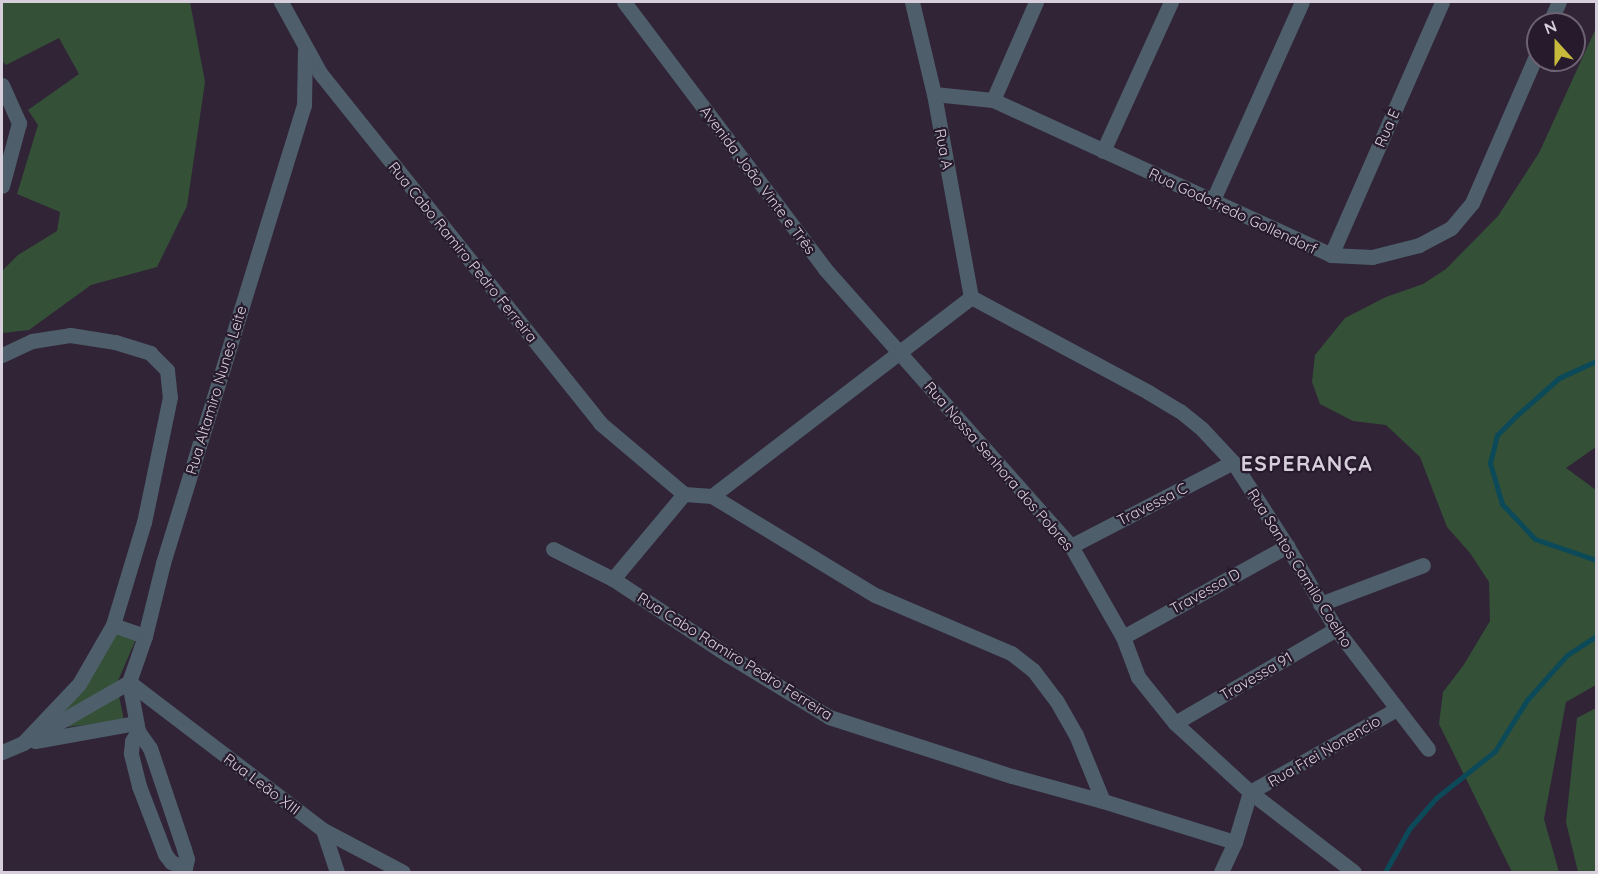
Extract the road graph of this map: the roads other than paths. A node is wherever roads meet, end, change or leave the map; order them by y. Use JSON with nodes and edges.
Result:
{"nodes":[{"id":1,"x":282,"y":2,"type":"edge"},
{"id":2,"x":624,"y":2,"type":"edge"},
{"id":3,"x":912,"y":2,"type":"edge"},
{"id":4,"x":1036,"y":2,"type":"edge"},
{"id":5,"x":1171,"y":2,"type":"edge"},
{"id":6,"x":1302,"y":2,"type":"edge"},
{"id":7,"x":1442,"y":2,"type":"edge"},
{"id":8,"x":305,"y":50,"type":"junction"},
{"id":9,"x":1529,"y":72,"type":"edge"},
{"id":10,"x":2,"y":85,"type":"edge"},
{"id":11,"x":934,"y":94,"type":"junction"},
{"id":12,"x":993,"y":100,"type":"junction"},
{"id":13,"x":1102,"y":151,"type":"junction"},
{"id":14,"x":2,"y":186,"type":"edge"},
{"id":15,"x":1212,"y":202,"type":"junction"},
{"id":16,"x":1331,"y":255,"type":"junction"},
{"id":17,"x":971,"y":297,"type":"junction"},
{"id":18,"x":900,"y":352,"type":"junction"},
{"id":19,"x":2,"y":354,"type":"edge"},
{"id":20,"x":1233,"y":462,"type":"junction"},
{"id":21,"x":684,"y":494,"type":"junction"},
{"id":22,"x":712,"y":496,"type":"junction"},
{"id":23,"x":1071,"y":546,"type":"junction"},
{"id":24,"x":1287,"y":546,"type":"junction"},
{"id":25,"x":553,"y":549,"type":"dead end"},
{"id":26,"x":1423,"y":565,"type":"dead end"},
{"id":27,"x":613,"y":579,"type":"junction"},
{"id":28,"x":1320,"y":604,"type":"junction"},
{"id":29,"x":113,"y":625,"type":"junction"},
{"id":30,"x":1336,"y":629,"type":"junction"},
{"id":31,"x":145,"y":636,"type":"junction"},
{"id":32,"x":1123,"y":637,"type":"junction"},
{"id":33,"x":129,"y":682,"type":"junction"},
{"id":34,"x":1397,"y":709,"type":"junction"},
{"id":35,"x":1175,"y":723,"type":"junction"},
{"id":36,"x":137,"y":727,"type":"junction"},
{"id":37,"x":23,"y":743,"type":"junction"},
{"id":38,"x":1428,"y":748,"type":"dead end"},
{"id":39,"x":2,"y":752,"type":"edge"},
{"id":40,"x":1250,"y":792,"type":"junction"},
{"id":41,"x":1104,"y":801,"type":"junction"},
{"id":42,"x":322,"y":830,"type":"junction"},
{"id":43,"x":1235,"y":842,"type":"junction"},
{"id":44,"x":186,"y":870,"type":"edge"},
{"id":45,"x":337,"y":873,"type":"edge"},
{"id":46,"x":403,"y":873,"type":"edge"},
{"id":47,"x":1221,"y":873,"type":"edge"},
{"id":48,"x":1354,"y":873,"type":"edge"}],
"edges":[{"from":1,"to":8,"type":"street","name":"Rua Cabo Ramiro Pedro Ferreira"},
{"from":2,"to":18,"type":"street","name":"Avenida João Vinte e Três"},
{"from":3,"to":11,"type":"street","name":"Rua A"},
{"from":4,"to":12,"type":"street"},
{"from":5,"to":13,"type":"street"},
{"from":6,"to":15,"type":"street"},
{"from":7,"to":16,"type":"street","name":"Rua E"},
{"from":8,"to":21,"type":"street","name":"Rua Cabo Ramiro Pedro Ferreira"},
{"from":8,"to":31,"type":"street","name":"Rua Altamiro Nunes Leite"},
{"from":9,"to":16,"type":"street","name":"Rua Godofredo Gollendorf"},
{"from":10,"to":14,"type":"street"},
{"from":11,"to":12,"type":"street","name":"Rua Godofredo Gollendorf"},
{"from":11,"to":17,"type":"street","name":"Rua A"},
{"from":12,"to":13,"type":"street","name":"Rua Godofredo Gollendorf"},
{"from":13,"to":15,"type":"street","name":"Rua Godofredo Gollendorf"},
{"from":15,"to":16,"type":"street","name":"Rua Godofredo Gollendorf"},
{"from":17,"to":18,"type":"street"},
{"from":17,"to":20,"type":"street","name":"Rua Santos Camilo Coelho"},
{"from":18,"to":22,"type":"street"},
{"from":18,"to":23,"type":"street","name":"Rua Nossa Senhora dos Pobres"},
{"from":19,"to":29,"type":"street"},
{"from":20,"to":23,"type":"street","name":"Travessa C"},
{"from":20,"to":24,"type":"street","name":"Rua Santos Camilo Coelho"},
{"from":21,"to":22,"type":"street"},
{"from":21,"to":27,"type":"street"},
{"from":22,"to":41,"type":"street"},
{"from":23,"to":32,"type":"street","name":"Rua Nossa Senhora dos Pobres"},
{"from":24,"to":28,"type":"street","name":"Rua Santos Camilo Coelho"},
{"from":24,"to":32,"type":"street","name":"Travessa D"},
{"from":25,"to":27,"type":"street","name":"Rua Cabo Ramiro Pedro Ferreira"},
{"from":26,"to":28,"type":"street"},
{"from":27,"to":41,"type":"street","name":"Rua Cabo Ramiro Pedro Ferreira"},
{"from":28,"to":30,"type":"street","name":"Rua Santos Camilo Coelho"},
{"from":29,"to":31,"type":"street"},
{"from":29,"to":37,"type":"street"},
{"from":30,"to":34,"type":"street","name":"Rua Santos Camilo Coelho"},
{"from":30,"to":35,"type":"street","name":"Travessa 91"},
{"from":31,"to":33,"type":"street","name":"Rua Altamiro Nunes Leite"},
{"from":32,"to":35,"type":"street","name":"Rua Nossa Senhora dos Pobres"},
{"from":33,"to":36,"type":"street","name":"Rua Altamiro Nunes Leite"},
{"from":33,"to":37,"type":"street"},
{"from":33,"to":42,"type":"street","name":"Rua Leão XIII"},
{"from":34,"to":38,"type":"street","name":"Rua Santos Camilo Coelho"},
{"from":34,"to":40,"type":"street","name":"Rua Frei Nonencio"},
{"from":35,"to":40,"type":"street","name":"Rua Nossa Senhora dos Pobres"},
{"from":36,"to":37,"type":"street"},
{"from":36,"to":44,"type":"street","name":"Rua Altamiro Nunes Leite"},
{"from":36,"to":44,"type":"street","name":"Rua Altamiro Nunes Leite"},
{"from":37,"to":39,"type":"street"},
{"from":40,"to":43,"type":"street"},
{"from":40,"to":48,"type":"street","name":"Rua Nossa Senhora dos Pobres"},
{"from":41,"to":43,"type":"street","name":"Rua Cabo Ramiro Pedro Ferreira"},
{"from":42,"to":45,"type":"street"},
{"from":42,"to":46,"type":"street","name":"Rua Leão XIII"},
{"from":43,"to":47,"type":"street"}]}
